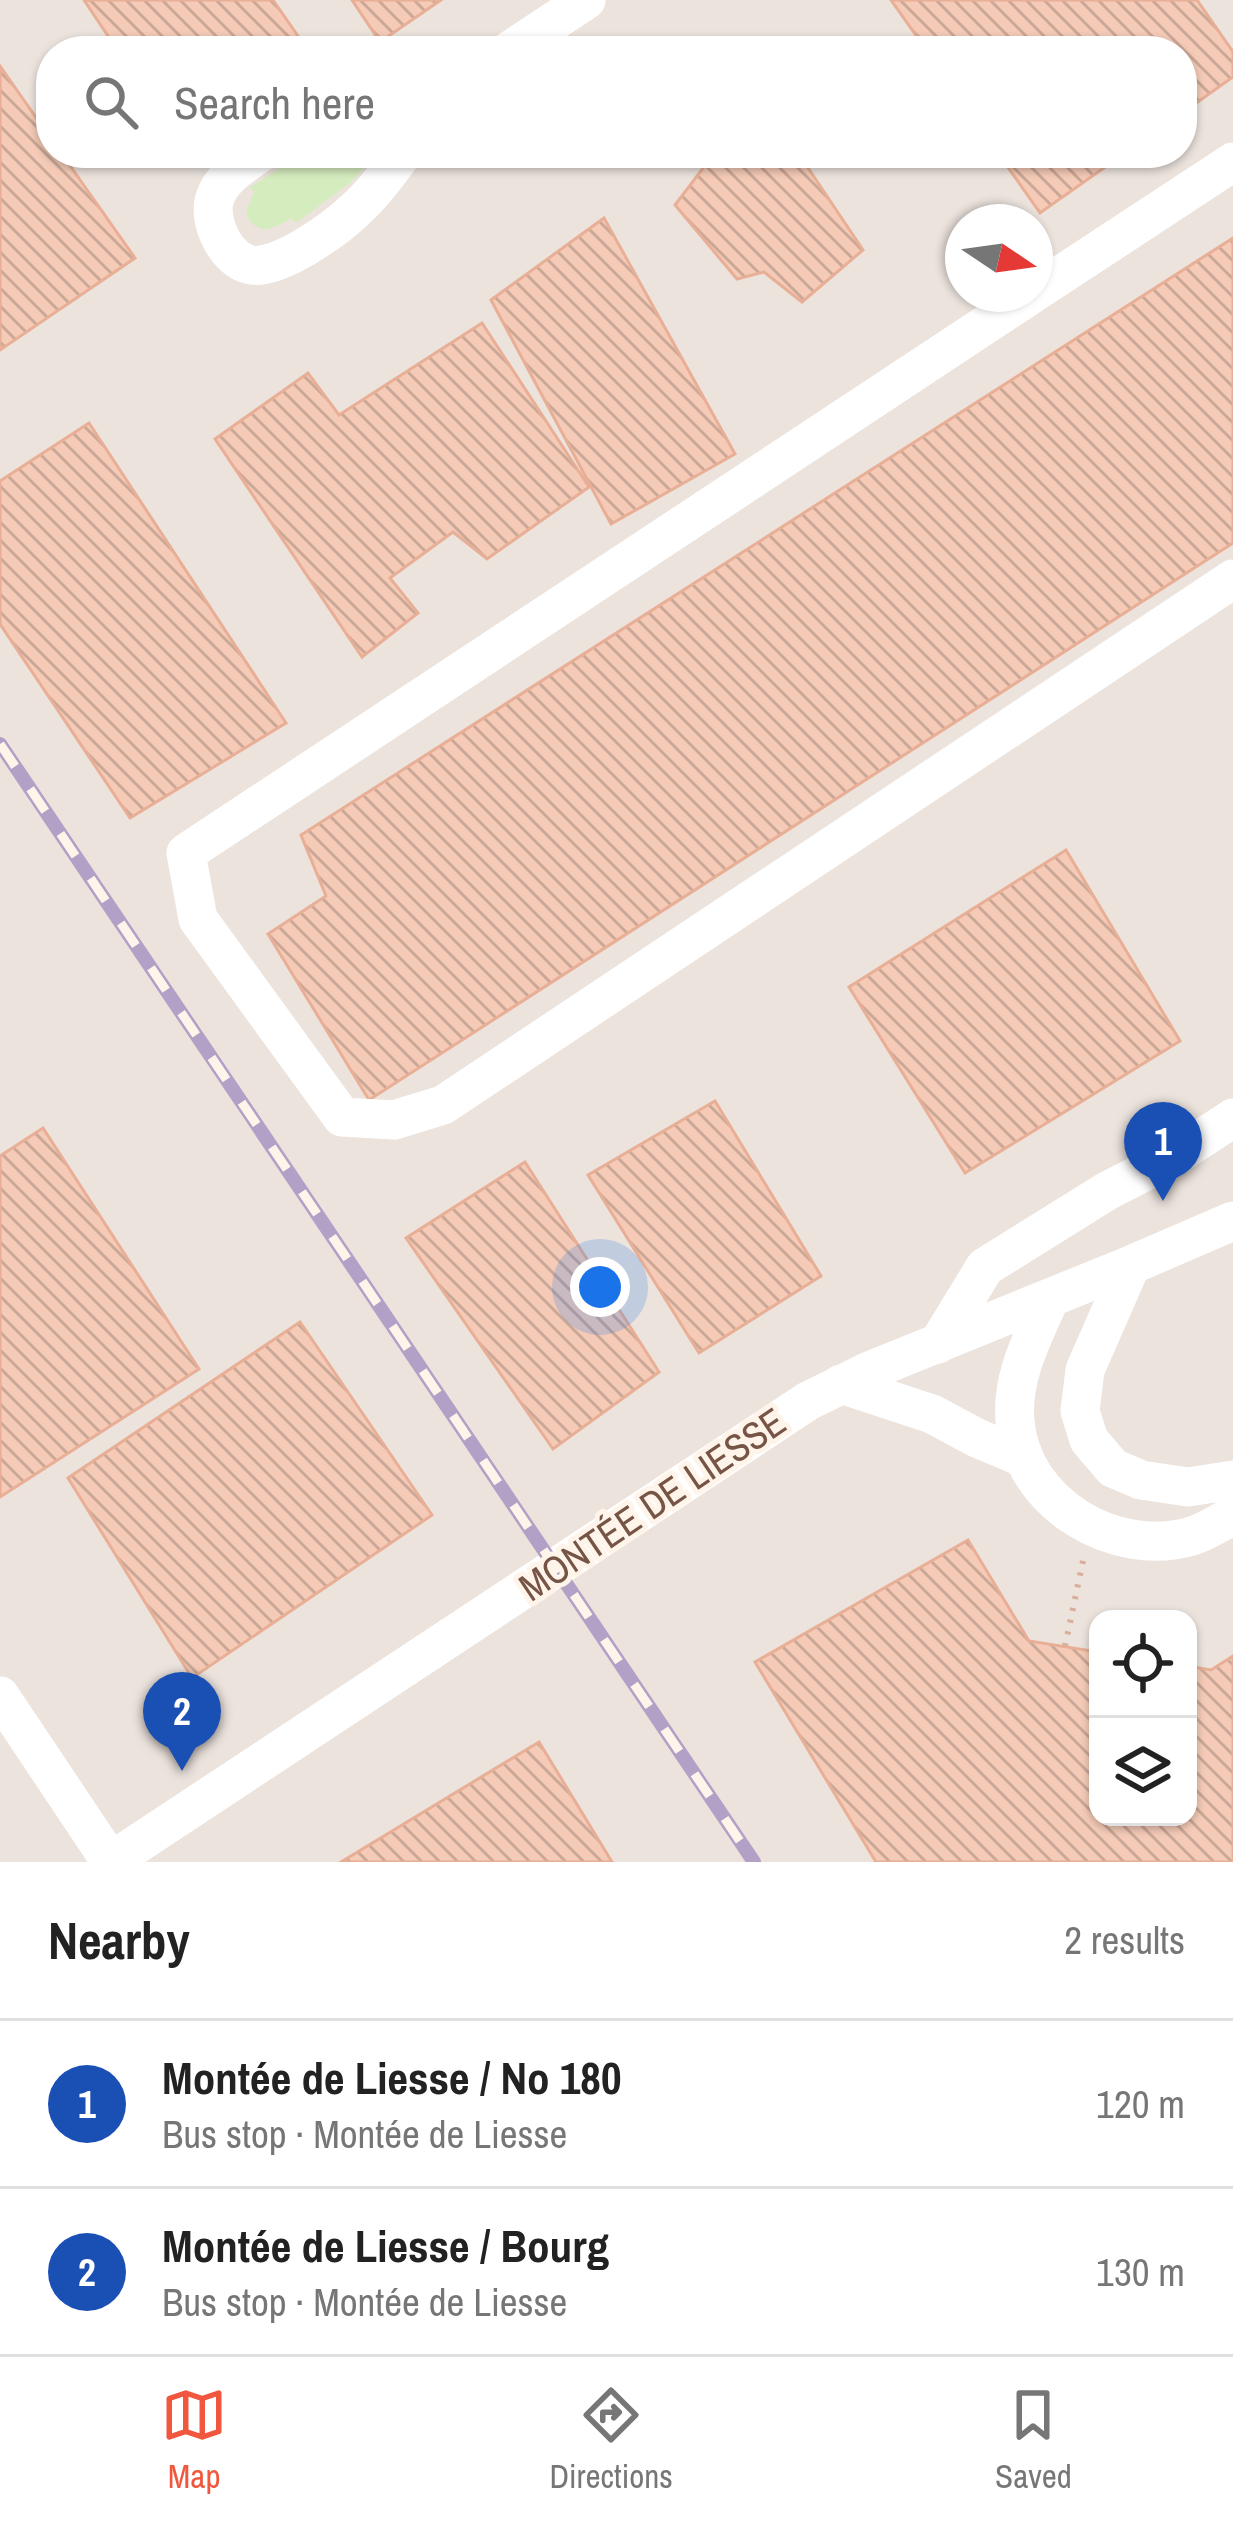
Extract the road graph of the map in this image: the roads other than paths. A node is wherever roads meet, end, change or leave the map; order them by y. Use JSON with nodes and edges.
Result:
{"nodes":[{"id":1,"x":586,"y":0,"type":"edge"},
{"id":2,"x":532,"y":36,"type":"edge"},
{"id":3,"x":1233,"y":162,"type":"edge"},
{"id":4,"x":240,"y":168,"type":"edge"},
{"id":5,"x":392,"y":168,"type":"edge"},
{"id":6,"x":1053,"y":280,"type":"edge"},
{"id":7,"x":1005,"y":312,"type":"edge"},
{"id":8,"x":1233,"y":579,"type":"edge"},
{"id":9,"x":1233,"y":1118,"type":"edge"},
{"id":10,"x":1233,"y":1221,"type":"edge"},
{"id":11,"x":1131,"y":1265,"type":"junction"},
{"id":12,"x":1050,"y":1298,"type":"junction"},
{"id":13,"x":938,"y":1344,"type":"junction"},
{"id":14,"x":841,"y":1384,"type":"junction"},
{"id":15,"x":1022,"y":1456,"type":"junction"},
{"id":16,"x":1233,"y":1480,"type":"edge"},
{"id":17,"x":1233,"y":1515,"type":"edge"},
{"id":18,"x":0,"y":1696,"type":"edge"},
{"id":19,"x":111,"y":1862,"type":"edge"}],
"edges":[{"from":1,"to":2,"type":"street"},
{"from":3,"to":6,"type":"street"},
{"from":4,"to":5,"type":"street"},
{"from":7,"to":8,"type":"street"},
{"from":9,"to":13,"type":"street"},
{"from":10,"to":11,"type":"street","name":"MONTÉE DE LIESSE"},
{"from":11,"to":12,"type":"street","name":"MONTÉE DE LIESSE"},
{"from":11,"to":16,"type":"street"},
{"from":12,"to":13,"type":"street","name":"MONTÉE DE LIESSE"},
{"from":12,"to":15,"type":"street"},
{"from":13,"to":14,"type":"street","name":"MONTÉE DE LIESSE"},
{"from":14,"to":15,"type":"street"},
{"from":14,"to":19,"type":"street","name":"MONTÉE DE LIESSE"},
{"from":15,"to":17,"type":"street"},
{"from":18,"to":19,"type":"street"}]}
